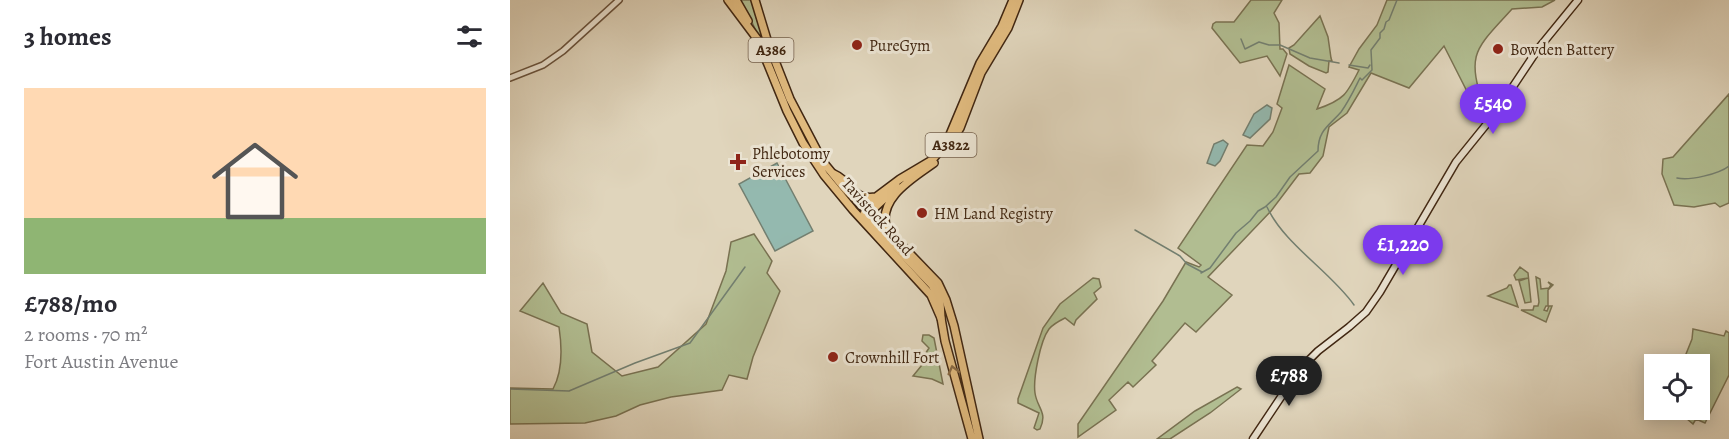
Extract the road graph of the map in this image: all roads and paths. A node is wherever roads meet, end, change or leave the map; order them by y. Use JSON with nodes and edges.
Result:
{"nodes":[{"id":1,"x":619,"y":0,"type":"edge"},
{"id":2,"x":728,"y":0,"type":"edge"},
{"id":3,"x":736,"y":0,"type":"edge"},
{"id":4,"x":755,"y":0,"type":"edge"},
{"id":5,"x":1013,"y":0,"type":"edge"},
{"id":6,"x":1018,"y":0,"type":"edge"},
{"id":7,"x":1577,"y":2,"type":"edge"},
{"id":8,"x":752,"y":32,"type":"junction"},
{"id":9,"x":510,"y":78,"type":"edge"},
{"id":10,"x":786,"y":100,"type":"junction"},
{"id":11,"x":925,"y":170,"type":"junction"},
{"id":12,"x":831,"y":173,"type":"junction"},
{"id":13,"x":876,"y":197,"type":"junction"},
{"id":14,"x":854,"y":210,"type":"junction"},
{"id":15,"x":868,"y":210,"type":"junction"},
{"id":16,"x":887,"y":230,"type":"junction"},
{"id":17,"x":941,"y":318,"type":"junction"},
{"id":18,"x":960,"y":400,"type":"junction"},
{"id":19,"x":967,"y":439,"type":"edge"},
{"id":20,"x":972,"y":439,"type":"edge"},
{"id":21,"x":980,"y":439,"type":"edge"},
{"id":22,"x":1253,"y":439,"type":"edge"}],
"edges":[{"from":1,"to":9,"type":"street"},
{"from":2,"to":8,"type":"main road","name":"Tavistock Road","number":"A386"},
{"from":3,"to":8,"type":"main road","name":"Tavistock Road","number":"A386"},
{"from":4,"to":10,"type":"main road","name":"Tavistock Road","number":"A386"},
{"from":5,"to":13,"type":"main road","number":"A3822"},
{"from":6,"to":11,"type":"main road","number":"A3822"},
{"from":7,"to":22,"type":"main road"},
{"from":8,"to":10,"type":"main road","name":"Tavistock Road","number":"A386"},
{"from":10,"to":12,"type":"main road","name":"Tavistock Road","number":"A386"},
{"from":10,"to":14,"type":"main road","name":"Tavistock Road","number":"A386"},
{"from":11,"to":15,"type":"main road","number":"A3822"},
{"from":11,"to":16,"type":"main road","number":"A3822"},
{"from":12,"to":13,"type":"main road"},
{"from":12,"to":15,"type":"main road","name":"Tavistock Road","number":"A386"},
{"from":13,"to":15,"type":"main road","number":"A3822"},
{"from":14,"to":15,"type":"main road"},
{"from":14,"to":17,"type":"main road","name":"Tavistock Road","number":"A386"},
{"from":15,"to":16,"type":"main road","name":"Tavistock Road","number":"A386"},
{"from":15,"to":17,"type":"main road","name":"Tavistock Road"},
{"from":16,"to":21,"type":"main road","name":"Tavistock Road","number":"A386"},
{"from":18,"to":17,"type":"main road","name":"Tavistock Road","number":"A386","one_way":true},
{"from":18,"to":19,"type":"main road"},
{"from":18,"to":20,"type":"main road","name":"Tavistock Road","number":"A386"}]}
